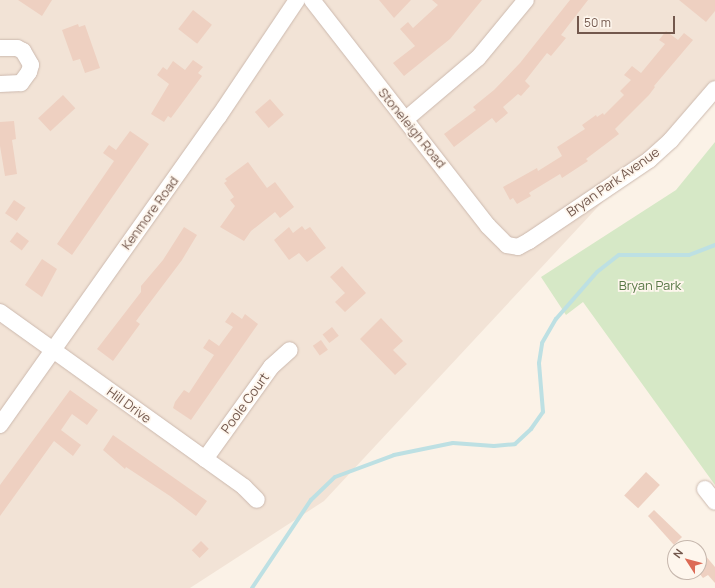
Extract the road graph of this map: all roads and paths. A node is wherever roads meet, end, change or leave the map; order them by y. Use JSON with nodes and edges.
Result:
{"nodes":[{"id":1,"x":297,"y":0,"type":"edge"},
{"id":2,"x":312,"y":0,"type":"edge"},
{"id":3,"x":526,"y":0,"type":"edge"},
{"id":4,"x":0,"y":48,"type":"edge"},
{"id":5,"x":0,"y":84,"type":"edge"},
{"id":6,"x":715,"y":89,"type":"edge"},
{"id":7,"x":406,"y":120,"type":"junction"},
{"id":8,"x":518,"y":247,"type":"joint"},
{"id":9,"x":0,"y":312,"type":"edge"},
{"id":10,"x":53,"y":350,"type":"junction"},
{"id":11,"x":290,"y":350,"type":"dead end"},
{"id":12,"x":0,"y":425,"type":"edge"},
{"id":13,"x":205,"y":459,"type":"junction"},
{"id":14,"x":705,"y":488,"type":"dead end"},
{"id":15,"x":257,"y":500,"type":"dead end"},
{"id":16,"x":715,"y":502,"type":"edge"}],
"edges":[{"from":1,"to":10,"type":"street","name":"Kenmore Road"},
{"from":2,"to":7,"type":"street","name":"Stoneleigh Road"},
{"from":3,"to":7,"type":"street"},
{"from":4,"to":5,"type":"street"},
{"from":6,"to":8,"type":"street","name":"Bryan Park Avenue"},
{"from":7,"to":8,"type":"street","name":"Stoneleigh Road"},
{"from":9,"to":10,"type":"street","name":"Hill Drive"},
{"from":10,"to":12,"type":"street","name":"Kenmore Road"},
{"from":10,"to":13,"type":"street","name":"Hill Drive"},
{"from":11,"to":13,"type":"street","name":"Poole Court"},
{"from":13,"to":15,"type":"street","name":"Hill Drive"},
{"from":14,"to":16,"type":"street"}]}
